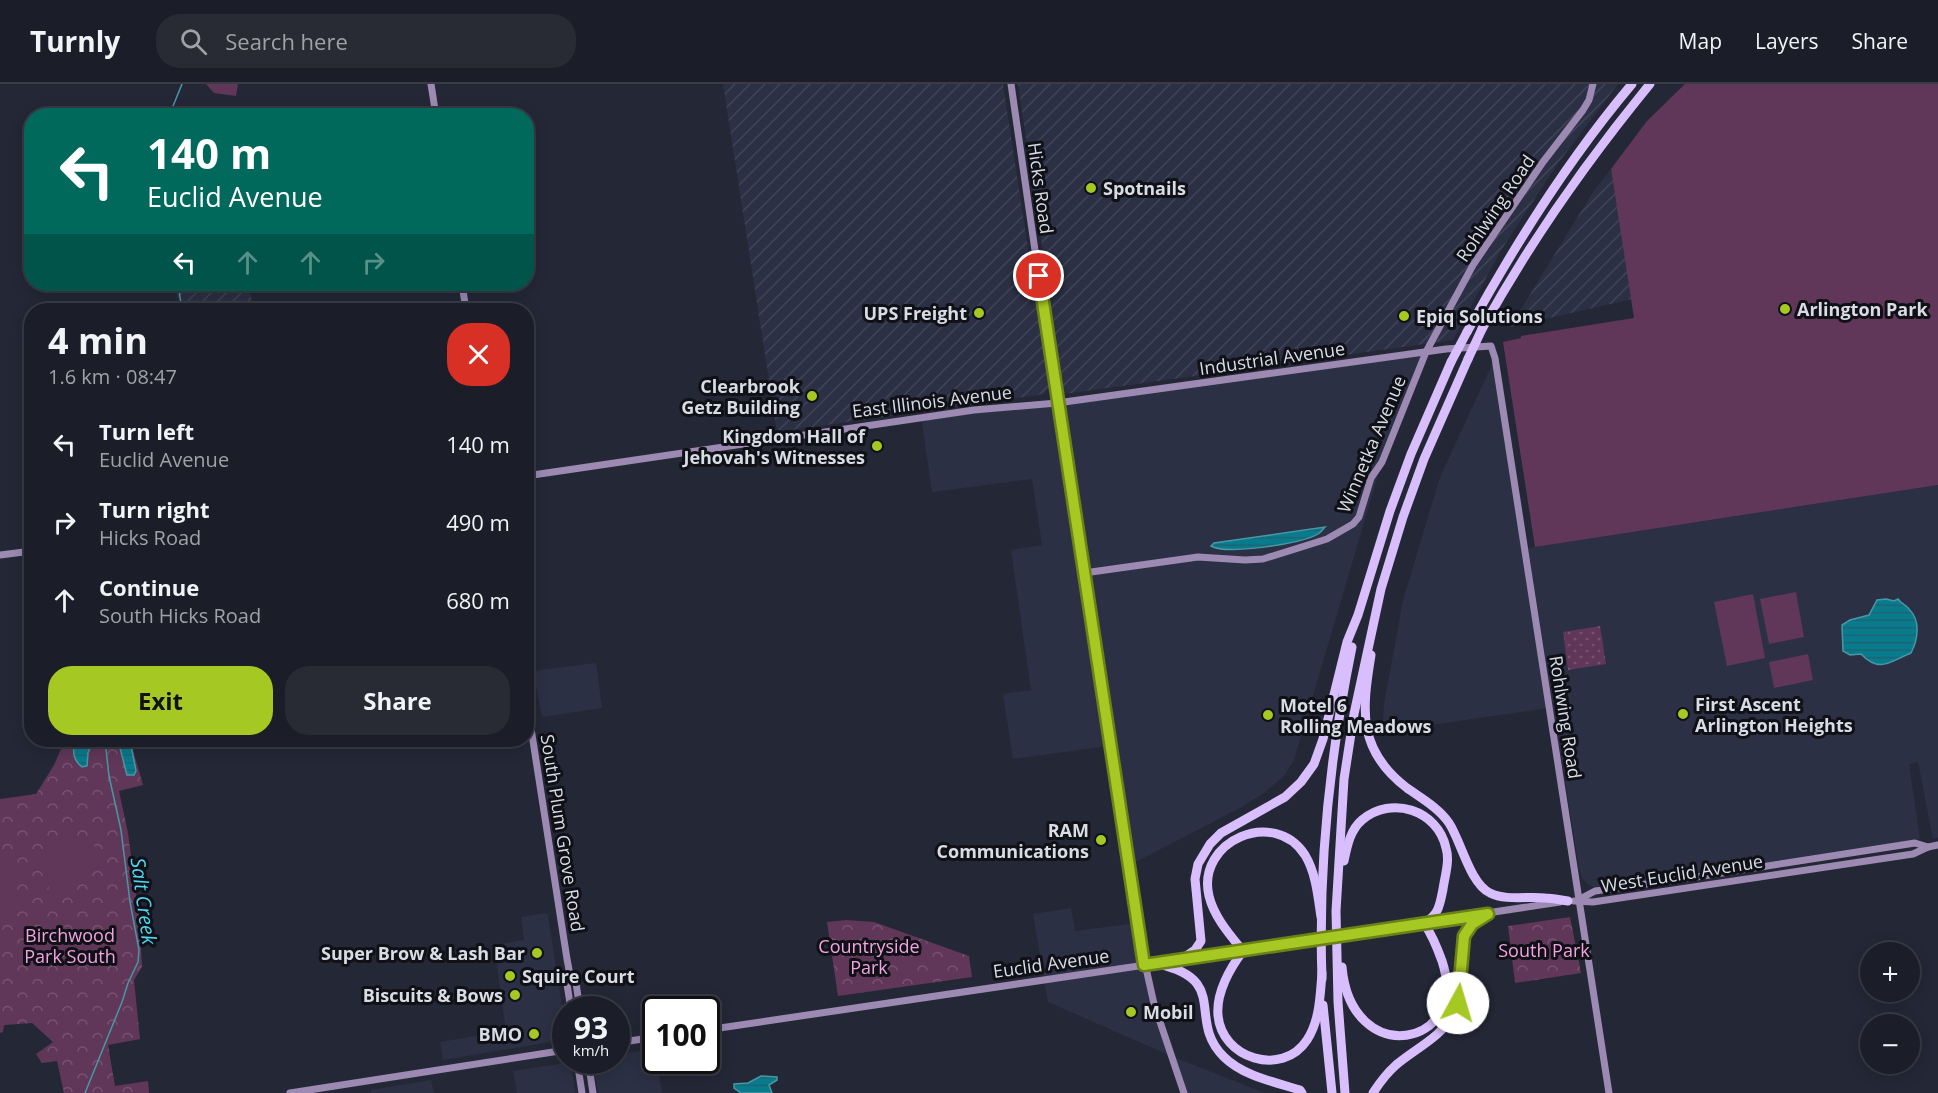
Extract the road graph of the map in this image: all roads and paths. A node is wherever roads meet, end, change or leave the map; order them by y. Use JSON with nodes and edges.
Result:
{"nodes":[{"id":1,"x":431,"y":84,"type":"edge"},
{"id":2,"x":1011,"y":84,"type":"edge"},
{"id":3,"x":1593,"y":84,"type":"edge"},
{"id":4,"x":1632,"y":84,"type":"edge"},
{"id":5,"x":1650,"y":84,"type":"edge"},
{"id":6,"x":435,"y":108,"type":"edge"},
{"id":7,"x":1491,"y":345,"type":"joint"},
{"id":8,"x":1426,"y":352,"type":"junction"},
{"id":9,"x":1057,"y":403,"type":"junction"},
{"id":10,"x":534,"y":475,"type":"edge"},
{"id":11,"x":24,"y":552,"type":"edge"},
{"id":12,"x":0,"y":555,"type":"edge"},
{"id":13,"x":1084,"y":573,"type":"junction"},
{"id":14,"x":1381,"y":589,"type":"junction"},
{"id":15,"x":1358,"y":615,"type":"junction"},
{"id":16,"x":534,"y":747,"type":"edge"},
{"id":17,"x":1938,"y":845,"type":"edge"},
{"id":18,"x":1573,"y":901,"type":"junction"},
{"id":19,"x":1336,"y":911,"type":"junction"},
{"id":20,"x":1488,"y":914,"type":"junction"},
{"id":21,"x":1321,"y":917,"type":"junction"},
{"id":22,"x":1424,"y":923,"type":"junction"},
{"id":23,"x":1336,"y":930,"type":"junction"},
{"id":24,"x":1243,"y":951,"type":"junction"},
{"id":25,"x":1179,"y":961,"type":"junction"},
{"id":26,"x":1158,"y":963,"type":"junction"},
{"id":27,"x":1144,"y":965,"type":"junction"},
{"id":28,"x":1322,"y":973,"type":"junction"},
{"id":29,"x":570,"y":975,"type":"junction"},
{"id":30,"x":568,"y":996,"type":"edge"},
{"id":31,"x":578,"y":996,"type":"edge"},
{"id":32,"x":720,"y":1028,"type":"edge"},
{"id":33,"x":552,"y":1052,"type":"edge"},
{"id":34,"x":580,"y":1074,"type":"edge"},
{"id":35,"x":590,"y":1074,"type":"edge"},
{"id":36,"x":290,"y":1093,"type":"edge"},
{"id":37,"x":582,"y":1093,"type":"edge"},
{"id":38,"x":593,"y":1093,"type":"edge"},
{"id":39,"x":1184,"y":1093,"type":"edge"},
{"id":40,"x":1302,"y":1093,"type":"edge"},
{"id":41,"x":1332,"y":1093,"type":"edge"},
{"id":42,"x":1346,"y":1093,"type":"edge"},
{"id":43,"x":1373,"y":1093,"type":"edge"},
{"id":44,"x":1609,"y":1093,"type":"edge"}],
"edges":[{"from":1,"to":6,"type":"main road"},
{"from":2,"to":9,"type":"main road","name":"Hicks Road"},
{"from":3,"to":8,"type":"main road","name":"Rohlwing Road"},
{"from":4,"to":15,"type":"highway","bridge":true},
{"from":5,"to":14,"type":"highway","bridge":true},
{"from":7,"to":8,"type":"main road","name":"Industrial Avenue"},
{"from":7,"to":18,"type":"main road","name":"Rohlwing Road"},
{"from":8,"to":9,"type":"main road","name":"Industrial Avenue"},
{"from":8,"to":13,"type":"main road","name":"Winnetka Avenue"},
{"from":9,"to":10,"type":"main road","name":"East Illinois Avenue"},
{"from":9,"to":13,"type":"main road","name":"Hicks Road"},
{"from":11,"to":12,"type":"main road"},
{"from":13,"to":27,"type":"main road"},
{"from":14,"to":18,"type":"highway"},
{"from":14,"to":19,"type":"highway"},
{"from":15,"to":21,"type":"highway"},
{"from":15,"to":25,"type":"highway"},
{"from":16,"to":29,"type":"main road","name":"South Plum Grove Road"},
{"from":17,"to":18,"type":"main road","name":"West Euclid Avenue"},
{"from":18,"to":20,"type":"main road","name":"Euclid Avenue"},
{"from":18,"to":44,"type":"main road","name":"Rohlwing Road"},
{"from":19,"to":22,"type":"highway"},
{"from":19,"to":23,"type":"highway"},
{"from":20,"to":22,"type":"main road","name":"Euclid Avenue"},
{"from":20,"to":43,"type":"highway"},
{"from":21,"to":24,"type":"highway"},
{"from":21,"to":28,"type":"highway"},
{"from":22,"to":23,"type":"highway"},
{"from":22,"to":24,"type":"main road","name":"Euclid Avenue","bridge":true},
{"from":23,"to":42,"type":"highway"},
{"from":24,"to":25,"type":"main road","name":"Euclid Avenue"},
{"from":24,"to":28,"type":"highway"},
{"from":25,"to":26,"type":"main road","name":"Euclid Avenue"},
{"from":26,"to":27,"type":"main road","name":"Euclid Avenue"},
{"from":26,"to":40,"type":"highway"},
{"from":27,"to":32,"type":"main road","name":"Euclid Avenue"},
{"from":27,"to":39,"type":"main road"},
{"from":28,"to":41,"type":"highway"},
{"from":29,"to":30,"type":"main road","name":"South Plum Grove Road"},
{"from":29,"to":31,"type":"main road","name":"South Plum Grove Road"},
{"from":33,"to":36,"type":"main road"},
{"from":34,"to":37,"type":"main road"},
{"from":35,"to":38,"type":"main road"}]}
